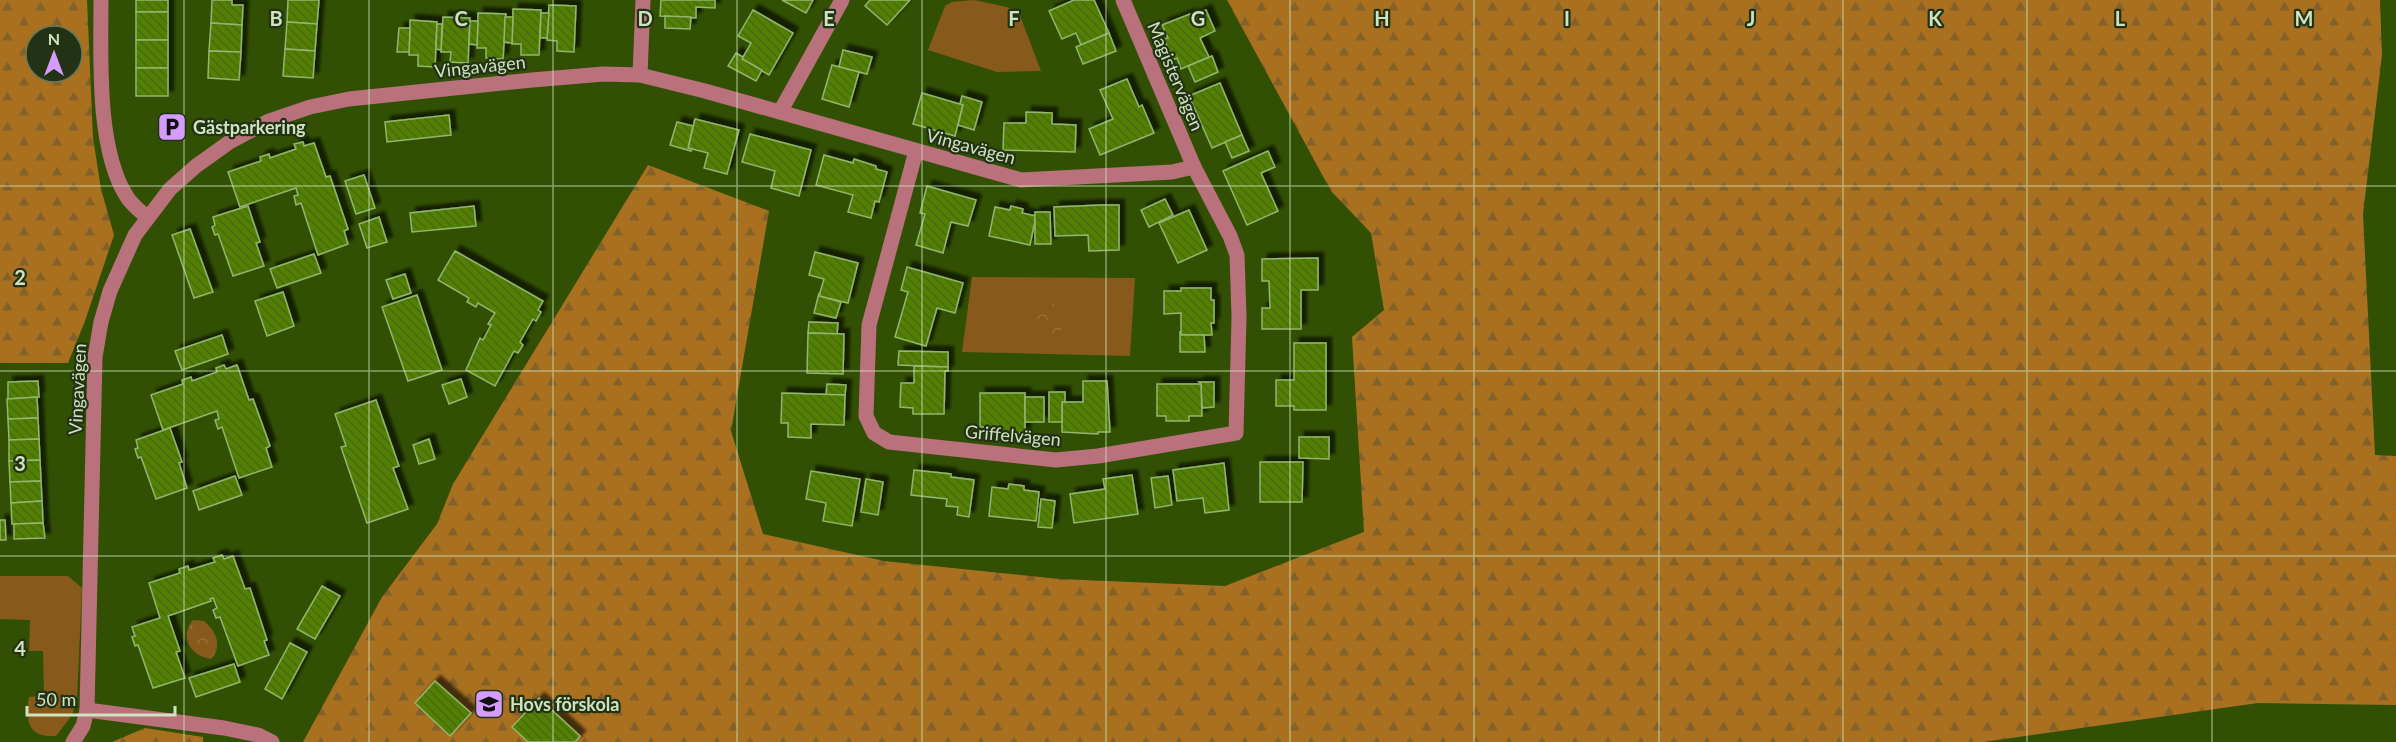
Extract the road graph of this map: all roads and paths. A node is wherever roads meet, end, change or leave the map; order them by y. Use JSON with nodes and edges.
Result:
{"nodes":[{"id":1,"x":101,"y":0,"type":"edge"},
{"id":2,"x":644,"y":0,"type":"edge"},
{"id":3,"x":842,"y":0,"type":"edge"},
{"id":4,"x":1123,"y":0,"type":"edge"},
{"id":5,"x":640,"y":75,"type":"junction"},
{"id":6,"x":780,"y":112,"type":"junction"},
{"id":7,"x":916,"y":151,"type":"junction"},
{"id":8,"x":1194,"y":167,"type":"junction"},
{"id":9,"x":147,"y":217,"type":"junction"},
{"id":10,"x":87,"y":710,"type":"junction"},
{"id":11,"x":73,"y":742,"type":"edge"},
{"id":12,"x":272,"y":742,"type":"edge"}],
"edges":[{"from":1,"to":9,"type":"street"},
{"from":2,"to":5,"type":"street"},
{"from":3,"to":6,"type":"street"},
{"from":4,"to":8,"type":"street","name":"Magistervägen"},
{"from":5,"to":6,"type":"street","name":"Vingavägen"},
{"from":5,"to":9,"type":"street","name":"Vingavägen"},
{"from":6,"to":7,"type":"street","name":"Vingavägen"},
{"from":7,"to":8,"type":"street","name":"Vingavägen"},
{"from":7,"to":8,"type":"street","name":"Griffelvägen"},
{"from":9,"to":10,"type":"street","name":"Vingavägen"},
{"from":10,"to":11,"type":"street","name":"Vingavägen"},
{"from":10,"to":12,"type":"street"}]}
